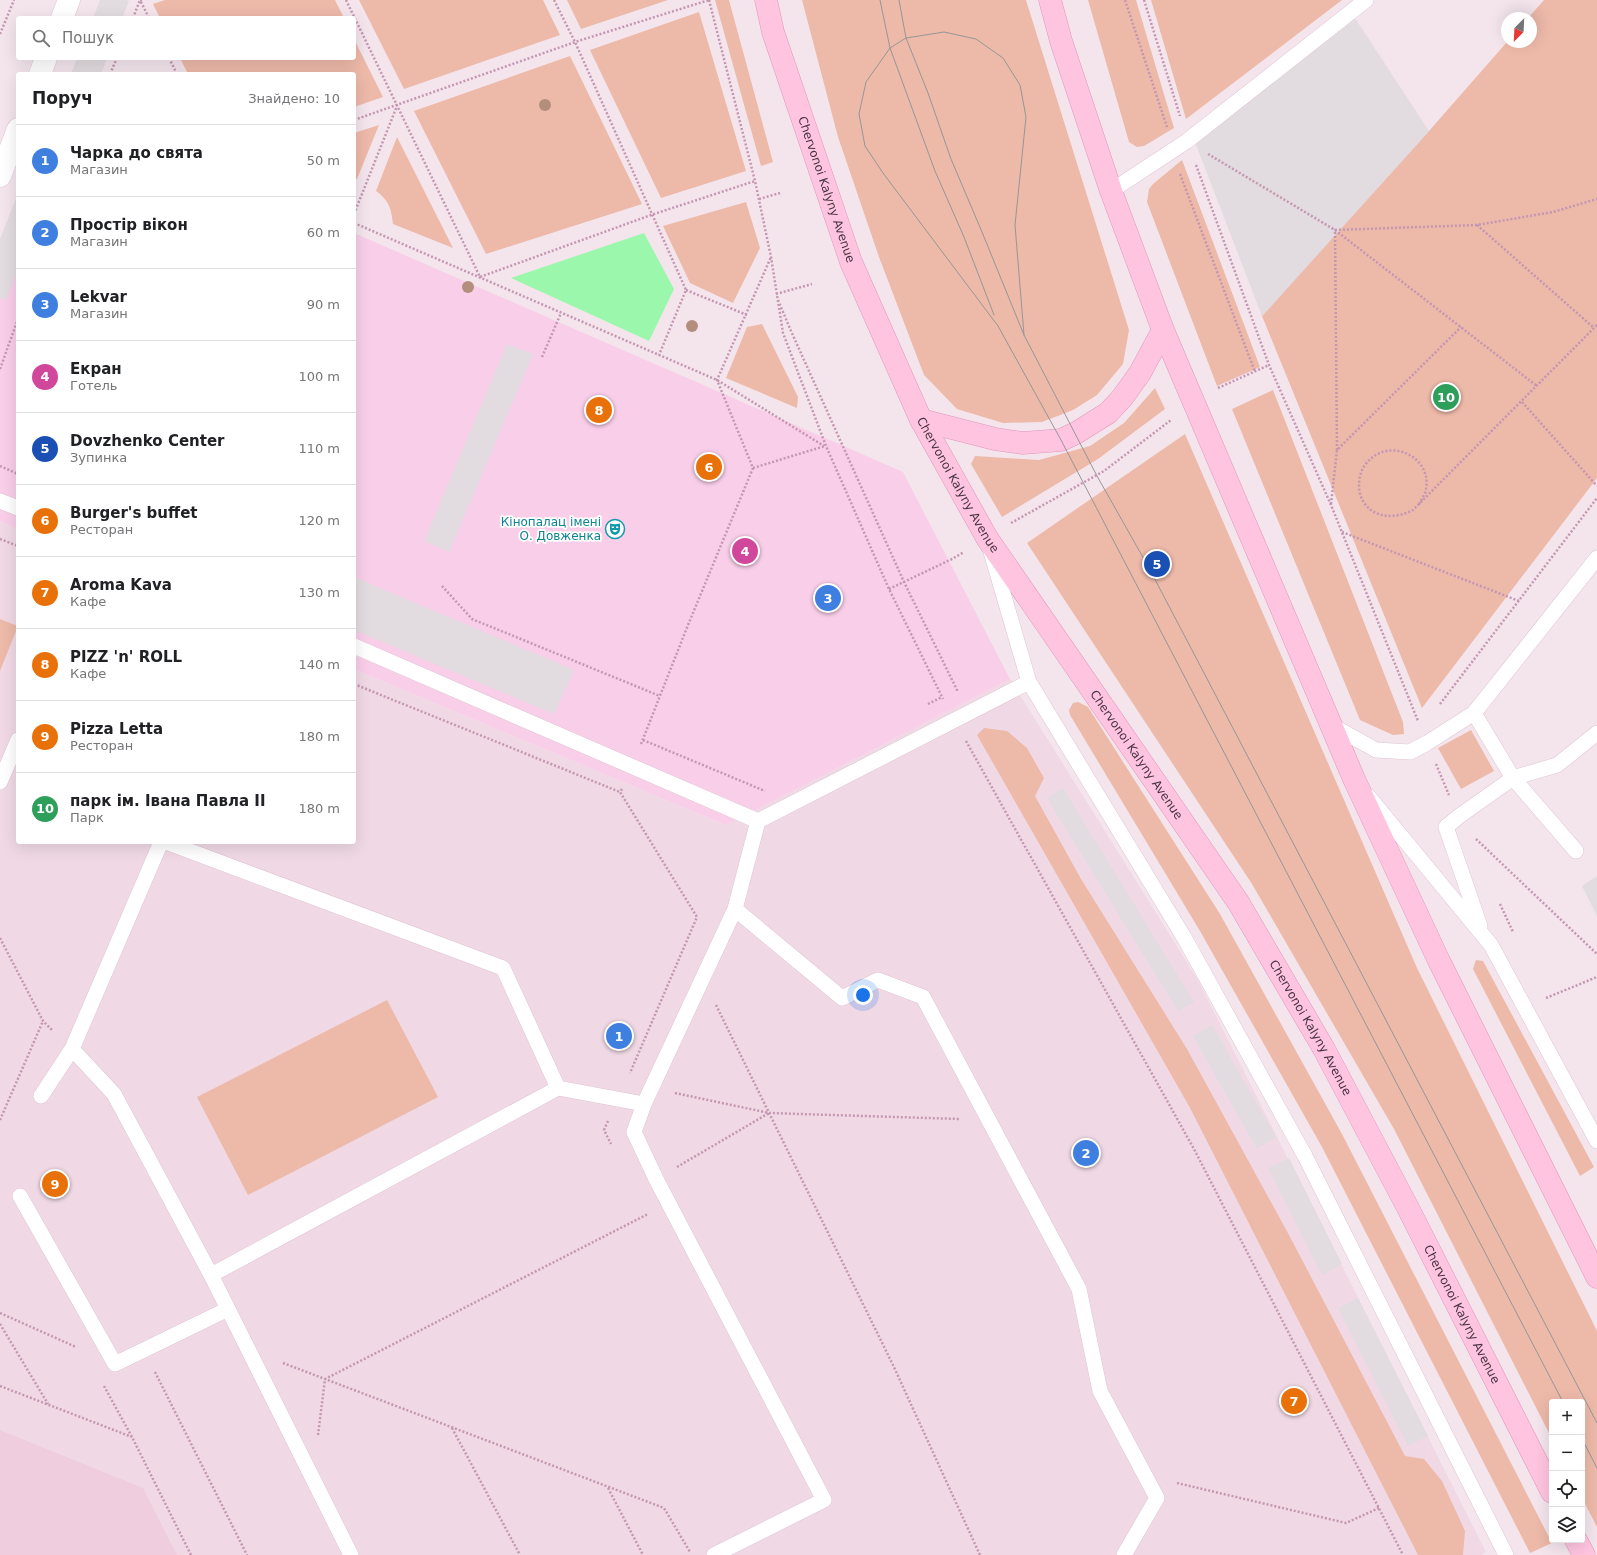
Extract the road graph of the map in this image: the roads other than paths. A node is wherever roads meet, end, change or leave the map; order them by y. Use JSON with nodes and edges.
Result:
{"nodes":[{"id":1,"x":69,"y":0,"type":"edge"},
{"id":2,"x":766,"y":0,"type":"edge"},
{"id":3,"x":1050,"y":0,"type":"edge"},
{"id":4,"x":1366,"y":0,"type":"edge"},
{"id":5,"x":63,"y":16,"type":"edge"},
{"id":6,"x":45,"y":60,"type":"edge"},
{"id":7,"x":41,"y":72,"type":"edge"},
{"id":8,"x":16,"y":134,"type":"edge"},
{"id":9,"x":0,"y":176,"type":"edge"},
{"id":10,"x":1111,"y":190,"type":"junction"},
{"id":11,"x":1163,"y":330,"type":"junction"},
{"id":12,"x":921,"y":420,"type":"junction"},
{"id":13,"x":0,"y":501,"type":"edge"},
{"id":14,"x":16,"y":507,"type":"edge"},
{"id":15,"x":987,"y":538,"type":"junction"},
{"id":16,"x":1597,"y":558,"type":"edge"},
{"id":17,"x":356,"y":647,"type":"edge"},
{"id":18,"x":1029,"y":682,"type":"junction"},
{"id":19,"x":1474,"y":713,"type":"junction"},
{"id":20,"x":1331,"y":725,"type":"junction"},
{"id":21,"x":1597,"y":733,"type":"edge"},
{"id":22,"x":10,"y":747,"type":"edge"},
{"id":23,"x":1513,"y":778,"type":"junction"},
{"id":24,"x":1354,"y":779,"type":"junction"},
{"id":25,"x":0,"y":782,"type":"edge"},
{"id":26,"x":758,"y":821,"type":"junction"},
{"id":27,"x":160,"y":844,"type":"edge"},
{"id":28,"x":171,"y":844,"type":"edge"},
{"id":29,"x":1576,"y":851,"type":"dead end"},
{"id":30,"x":735,"y":910,"type":"junction"},
{"id":31,"x":1484,"y":936,"type":"junction"},
{"id":32,"x":72,"y":1050,"type":"junction"},
{"id":33,"x":558,"y":1088,"type":"junction"},
{"id":34,"x":41,"y":1096,"type":"dead end"},
{"id":35,"x":644,"y":1104,"type":"junction"},
{"id":36,"x":1597,"y":1141,"type":"edge"},
{"id":37,"x":20,"y":1196,"type":"dead end"},
{"id":38,"x":211,"y":1275,"type":"junction"},
{"id":39,"x":1597,"y":1277,"type":"edge"},
{"id":40,"x":228,"y":1309,"type":"junction"},
{"id":41,"x":1549,"y":1486,"type":"edge"},
{"id":42,"x":1578,"y":1543,"type":"edge"},
{"id":43,"x":351,"y":1555,"type":"edge"},
{"id":44,"x":714,"y":1555,"type":"edge"},
{"id":45,"x":1124,"y":1555,"type":"edge"},
{"id":46,"x":1506,"y":1555,"type":"edge"},
{"id":47,"x":1584,"y":1555,"type":"edge"}],
"edges":[{"from":1,"to":5,"type":"street"},
{"from":2,"to":12,"type":"main road","name":"Chervonoi Kalyny Avenue"},
{"from":3,"to":10,"type":"main road"},
{"from":4,"to":10,"type":"lane"},
{"from":6,"to":7,"type":"street"},
{"from":8,"to":9,"type":"street"},
{"from":10,"to":11,"type":"main road"},
{"from":11,"to":12,"type":"main road"},
{"from":11,"to":20,"type":"main road"},
{"from":12,"to":15,"type":"main road","name":"Chervonoi Kalyny Avenue"},
{"from":13,"to":14,"type":"lane"},
{"from":15,"to":18,"type":"lane"},
{"from":15,"to":41,"type":"main road","name":"Chervonoi Kalyny Avenue"},
{"from":16,"to":19,"type":"lane"},
{"from":17,"to":26,"type":"lane"},
{"from":18,"to":26,"type":"lane"},
{"from":18,"to":46,"type":"lane"},
{"from":19,"to":20,"type":"lane"},
{"from":19,"to":23,"type":"lane"},
{"from":20,"to":24,"type":"main road"},
{"from":21,"to":23,"type":"lane"},
{"from":22,"to":25,"type":"lane"},
{"from":23,"to":29,"type":"lane"},
{"from":23,"to":31,"type":"lane"},
{"from":24,"to":31,"type":"lane"},
{"from":24,"to":39,"type":"main road"},
{"from":26,"to":30,"type":"lane"},
{"from":27,"to":32,"type":"lane"},
{"from":28,"to":33,"type":"lane"},
{"from":30,"to":35,"type":"lane"},
{"from":30,"to":45,"type":"lane"},
{"from":31,"to":36,"type":"lane"},
{"from":32,"to":34,"type":"lane"},
{"from":32,"to":38,"type":"lane"},
{"from":33,"to":35,"type":"lane"},
{"from":33,"to":38,"type":"lane"},
{"from":35,"to":44,"type":"lane"},
{"from":37,"to":40,"type":"lane"},
{"from":38,"to":40,"type":"lane"},
{"from":40,"to":43,"type":"lane"},
{"from":42,"to":47,"type":"main road"}]}
